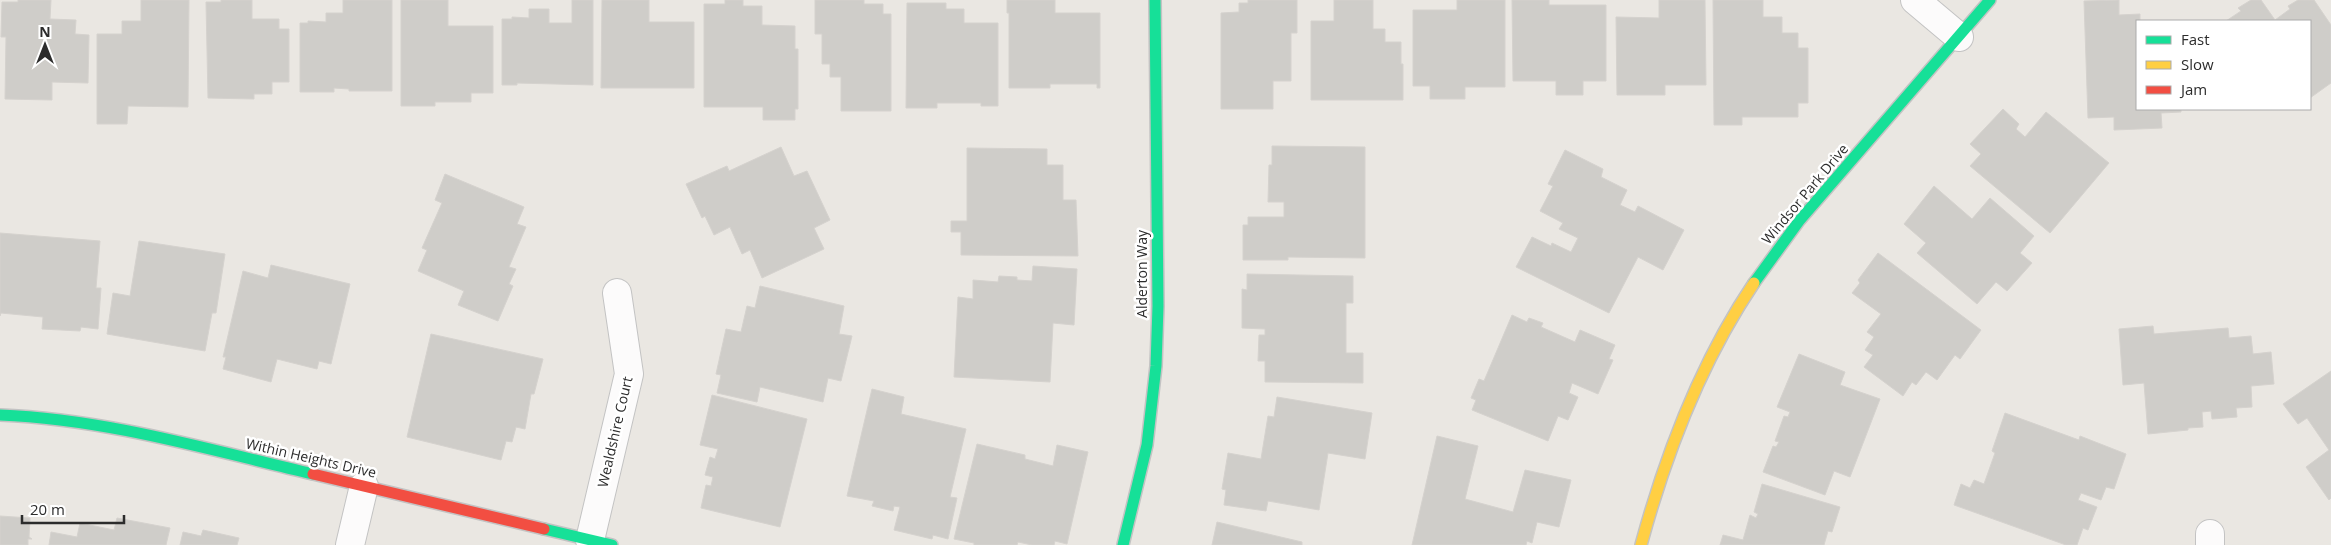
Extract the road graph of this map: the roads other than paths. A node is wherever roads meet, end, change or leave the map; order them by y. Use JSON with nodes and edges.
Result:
{"nodes":[{"id":1,"x":1155,"y":0,"type":"edge"},
{"id":2,"x":1916,"y":0,"type":"edge"},
{"id":3,"x":1990,"y":0,"type":"edge"},
{"id":4,"x":1959,"y":37,"type":"junction"},
{"id":5,"x":617,"y":293,"type":"dead end"},
{"id":6,"x":0,"y":414,"type":"edge"},
{"id":7,"x":364,"y":486,"type":"junction"},
{"id":8,"x":601,"y":542,"type":"edge"},
{"id":9,"x":350,"y":545,"type":"edge"},
{"id":10,"x":1124,"y":545,"type":"edge"},
{"id":11,"x":1641,"y":545,"type":"edge"}],
"edges":[{"from":1,"to":10,"type":"street","name":"Alderton Way"},
{"from":2,"to":4,"type":"street"},
{"from":3,"to":4,"type":"street","name":"Windsor Park Drive"},
{"from":4,"to":11,"type":"street","name":"Windsor Park Drive"},
{"from":5,"to":8,"type":"street","name":"Wealdshire Court"},
{"from":6,"to":7,"type":"street","name":"Within Heights Drive"},
{"from":7,"to":8,"type":"street","name":"Within Heights Drive"},
{"from":7,"to":9,"type":"street"}]}
